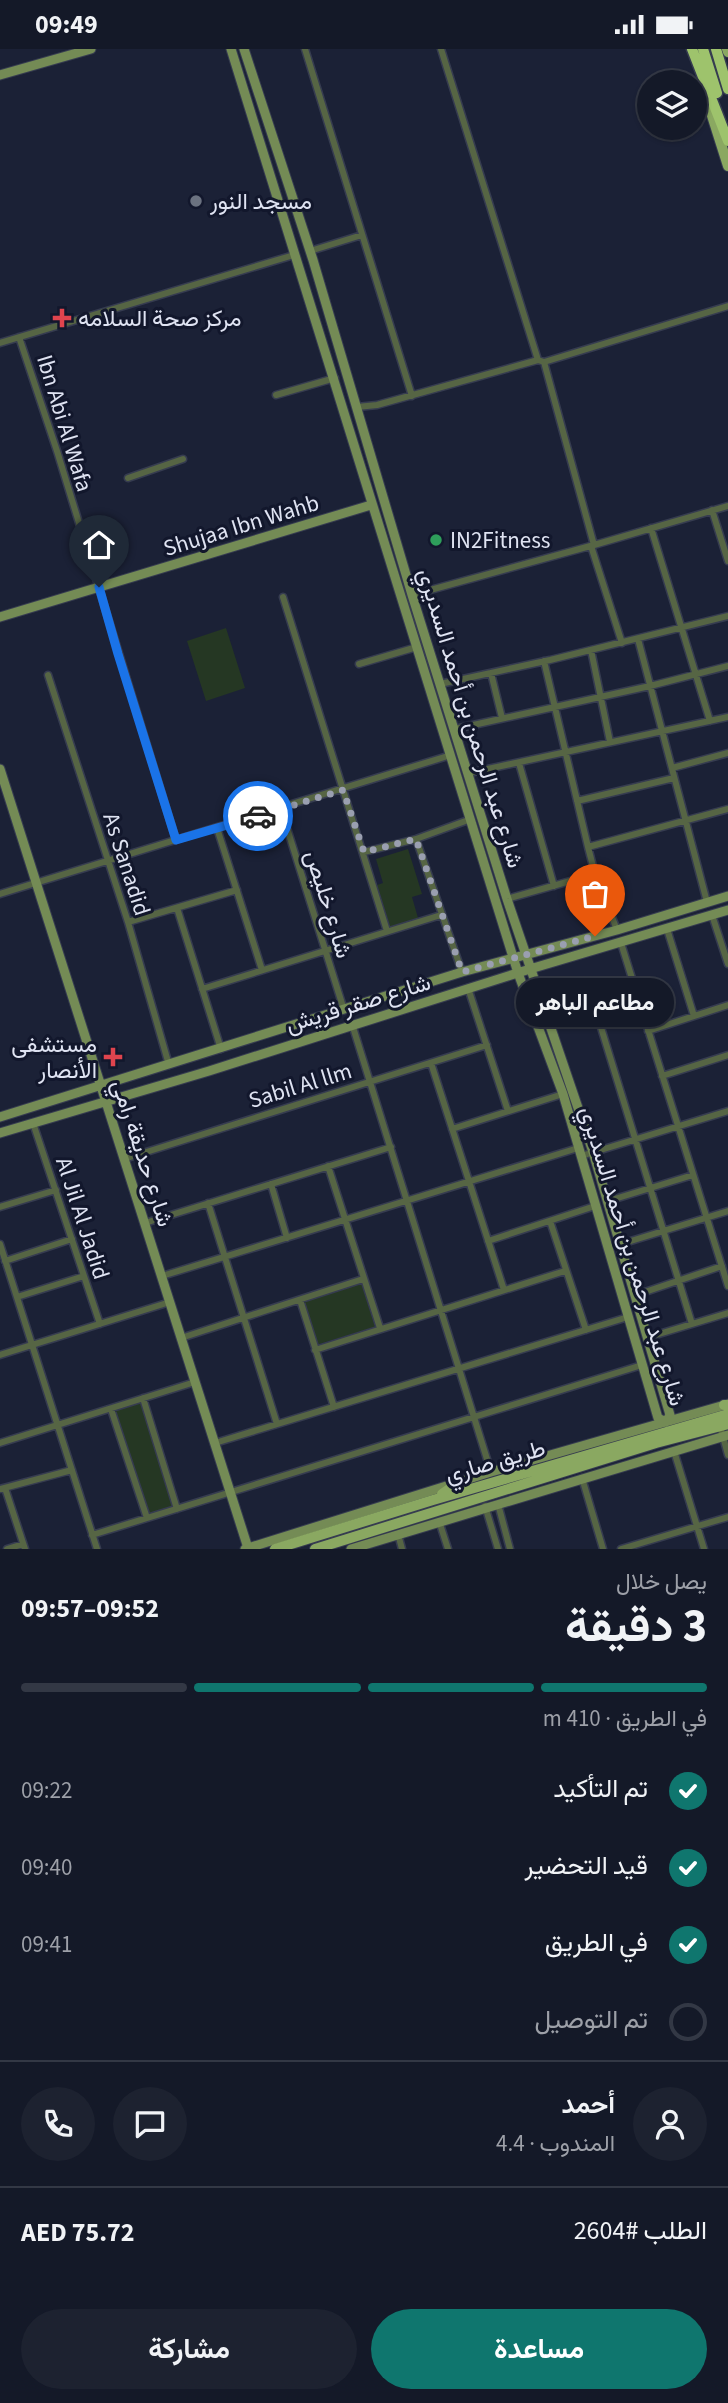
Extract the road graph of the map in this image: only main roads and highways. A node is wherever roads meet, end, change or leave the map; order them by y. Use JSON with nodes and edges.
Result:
{"nodes":[{"id":1,"x":692,"y":49,"type":"edge"},
{"id":2,"x":703,"y":49,"type":"edge"},
{"id":3,"x":716,"y":49,"type":"edge"},
{"id":4,"x":728,"y":89,"type":"edge"},
{"id":5,"x":728,"y":131,"type":"edge"},
{"id":6,"x":728,"y":141,"type":"edge"},
{"id":7,"x":728,"y":166,"type":"edge"},
{"id":8,"x":727,"y":1407,"type":"edge"},
{"id":9,"x":725,"y":1430,"type":"edge"},
{"id":10,"x":459,"y":1482,"type":"road end"},
{"id":11,"x":433,"y":1500,"type":"junction"},
{"id":12,"x":275,"y":1549,"type":"edge"},
{"id":13,"x":315,"y":1549,"type":"edge"}],
"edges":[{"from":1,"to":6,"type":"highway"},
{"from":1,"to":7,"type":"main road"},
{"from":2,"to":5,"type":"highway"},
{"from":3,"to":4,"type":"highway"},
{"from":8,"to":11,"type":"main road","name":"طريق صاري"},
{"from":9,"to":13,"type":"main road","name":"طريق صاري"},
{"from":10,"to":11,"type":"main road"},
{"from":11,"to":12,"type":"main road","name":"طريق صاري"}]}
